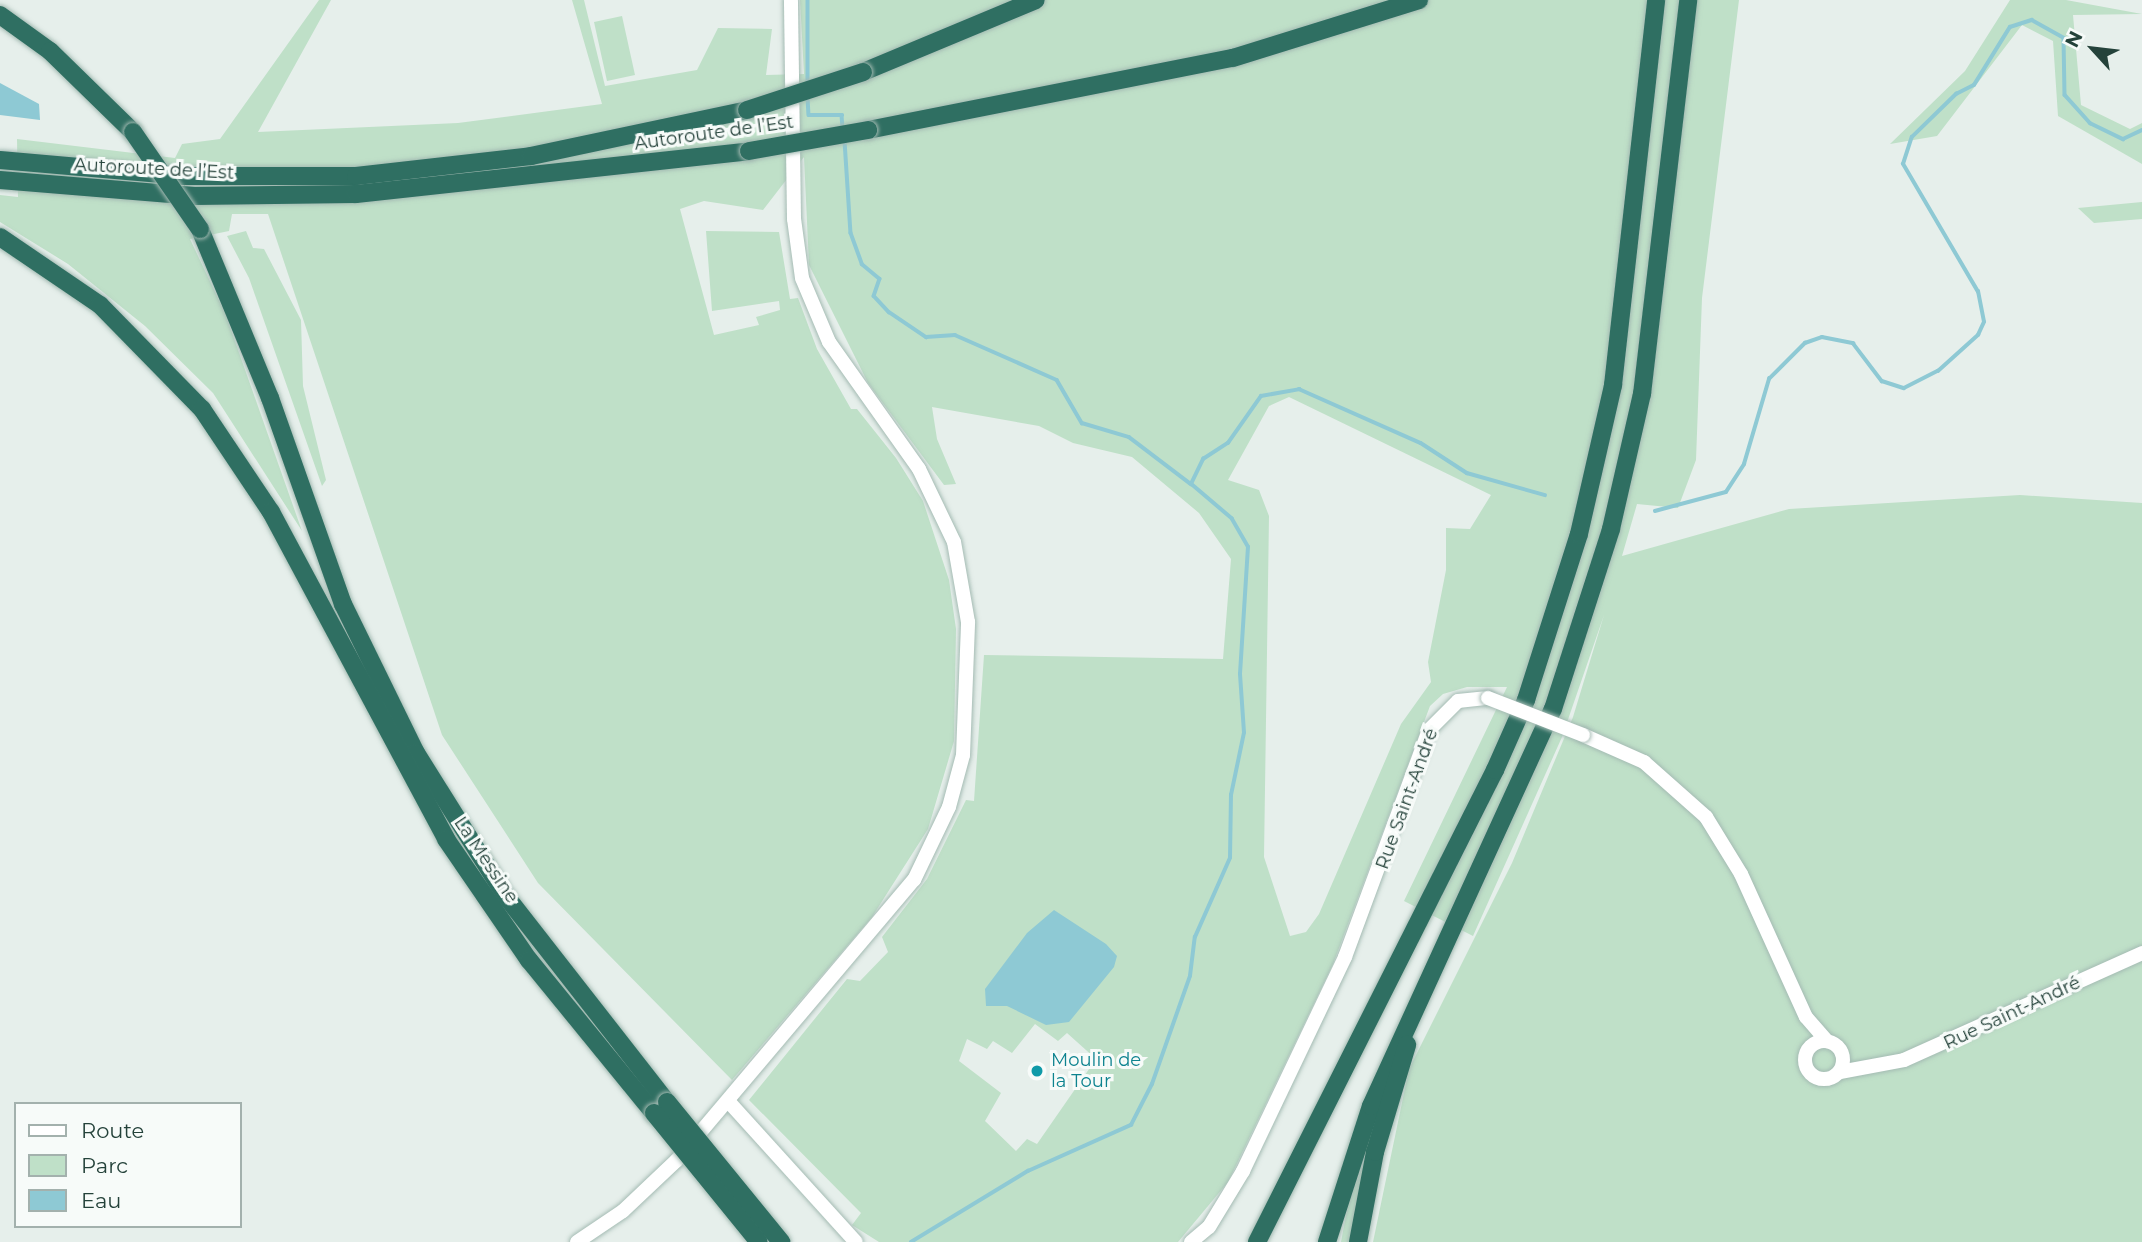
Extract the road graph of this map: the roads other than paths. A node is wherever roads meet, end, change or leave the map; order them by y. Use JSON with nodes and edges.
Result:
{"nodes":[{"id":1,"x":791,"y":0,"type":"edge"},
{"id":2,"x":1036,"y":0,"type":"edge"},
{"id":3,"x":1419,"y":0,"type":"edge"},
{"id":4,"x":1656,"y":0,"type":"edge"},
{"id":5,"x":1688,"y":0,"type":"edge"},
{"id":6,"x":0,"y":15,"type":"edge"},
{"id":7,"x":0,"y":160,"type":"edge"},
{"id":8,"x":0,"y":180,"type":"edge"},
{"id":9,"x":0,"y":237,"type":"edge"},
{"id":10,"x":2142,"y":953,"type":"edge"},
{"id":11,"x":1411,"y":1016,"type":"junction"},
{"id":12,"x":1806,"y":1017,"type":"junction"},
{"id":13,"x":1827,"y":1041,"type":"junction"},
{"id":14,"x":1807,"y":1051,"type":"junction"},
{"id":15,"x":1842,"y":1054,"type":"junction"},
{"id":16,"x":1879,"y":1066,"type":"junction"},
{"id":17,"x":1840,"y":1072,"type":"junction"},
{"id":18,"x":728,"y":1101,"type":"junction"},
{"id":19,"x":661,"y":1108,"type":"junction"},
{"id":20,"x":577,"y":1242,"type":"edge"},
{"id":21,"x":759,"y":1242,"type":"edge"},
{"id":22,"x":781,"y":1242,"type":"edge"},
{"id":23,"x":856,"y":1242,"type":"edge"},
{"id":24,"x":1191,"y":1242,"type":"edge"},
{"id":25,"x":1257,"y":1242,"type":"edge"},
{"id":26,"x":1327,"y":1242,"type":"edge"},
{"id":27,"x":1359,"y":1242,"type":"edge"}],
"edges":[{"from":1,"to":18,"type":"street"},
{"from":2,"to":7,"type":"highway","name":"Autoroute de l’Est","bridge":true},
{"from":3,"to":8,"type":"highway","name":"Autoroute de l’Est","bridge":true},
{"from":4,"to":25,"type":"highway"},
{"from":5,"to":11,"type":"highway"},
{"from":6,"to":19,"type":"highway","name":"La Messine","bridge":true},
{"from":9,"to":19,"type":"highway","name":"La Messine"},
{"from":10,"to":16,"type":"street","name":"Rue Saint-André"},
{"from":11,"to":26,"type":"highway"},
{"from":11,"to":27,"type":"highway"},
{"from":12,"to":13,"type":"street","name":"Rue Saint-André"},
{"from":12,"to":14,"type":"street","name":"Rue Saint-André"},
{"from":12,"to":24,"type":"street","name":"Rue Saint-André","bridge":true},
{"from":13,"to":14,"type":"street"},
{"from":13,"to":15,"type":"street"},
{"from":14,"to":17,"type":"street"},
{"from":15,"to":16,"type":"street"},
{"from":15,"to":17,"type":"street"},
{"from":16,"to":17,"type":"street","name":"Rue Saint-André"},
{"from":18,"to":20,"type":"street"},
{"from":18,"to":23,"type":"street"},
{"from":19,"to":21,"type":"highway","name":"La Messine","bridge":true},
{"from":19,"to":22,"type":"highway","name":"La Messine","bridge":true}]}
